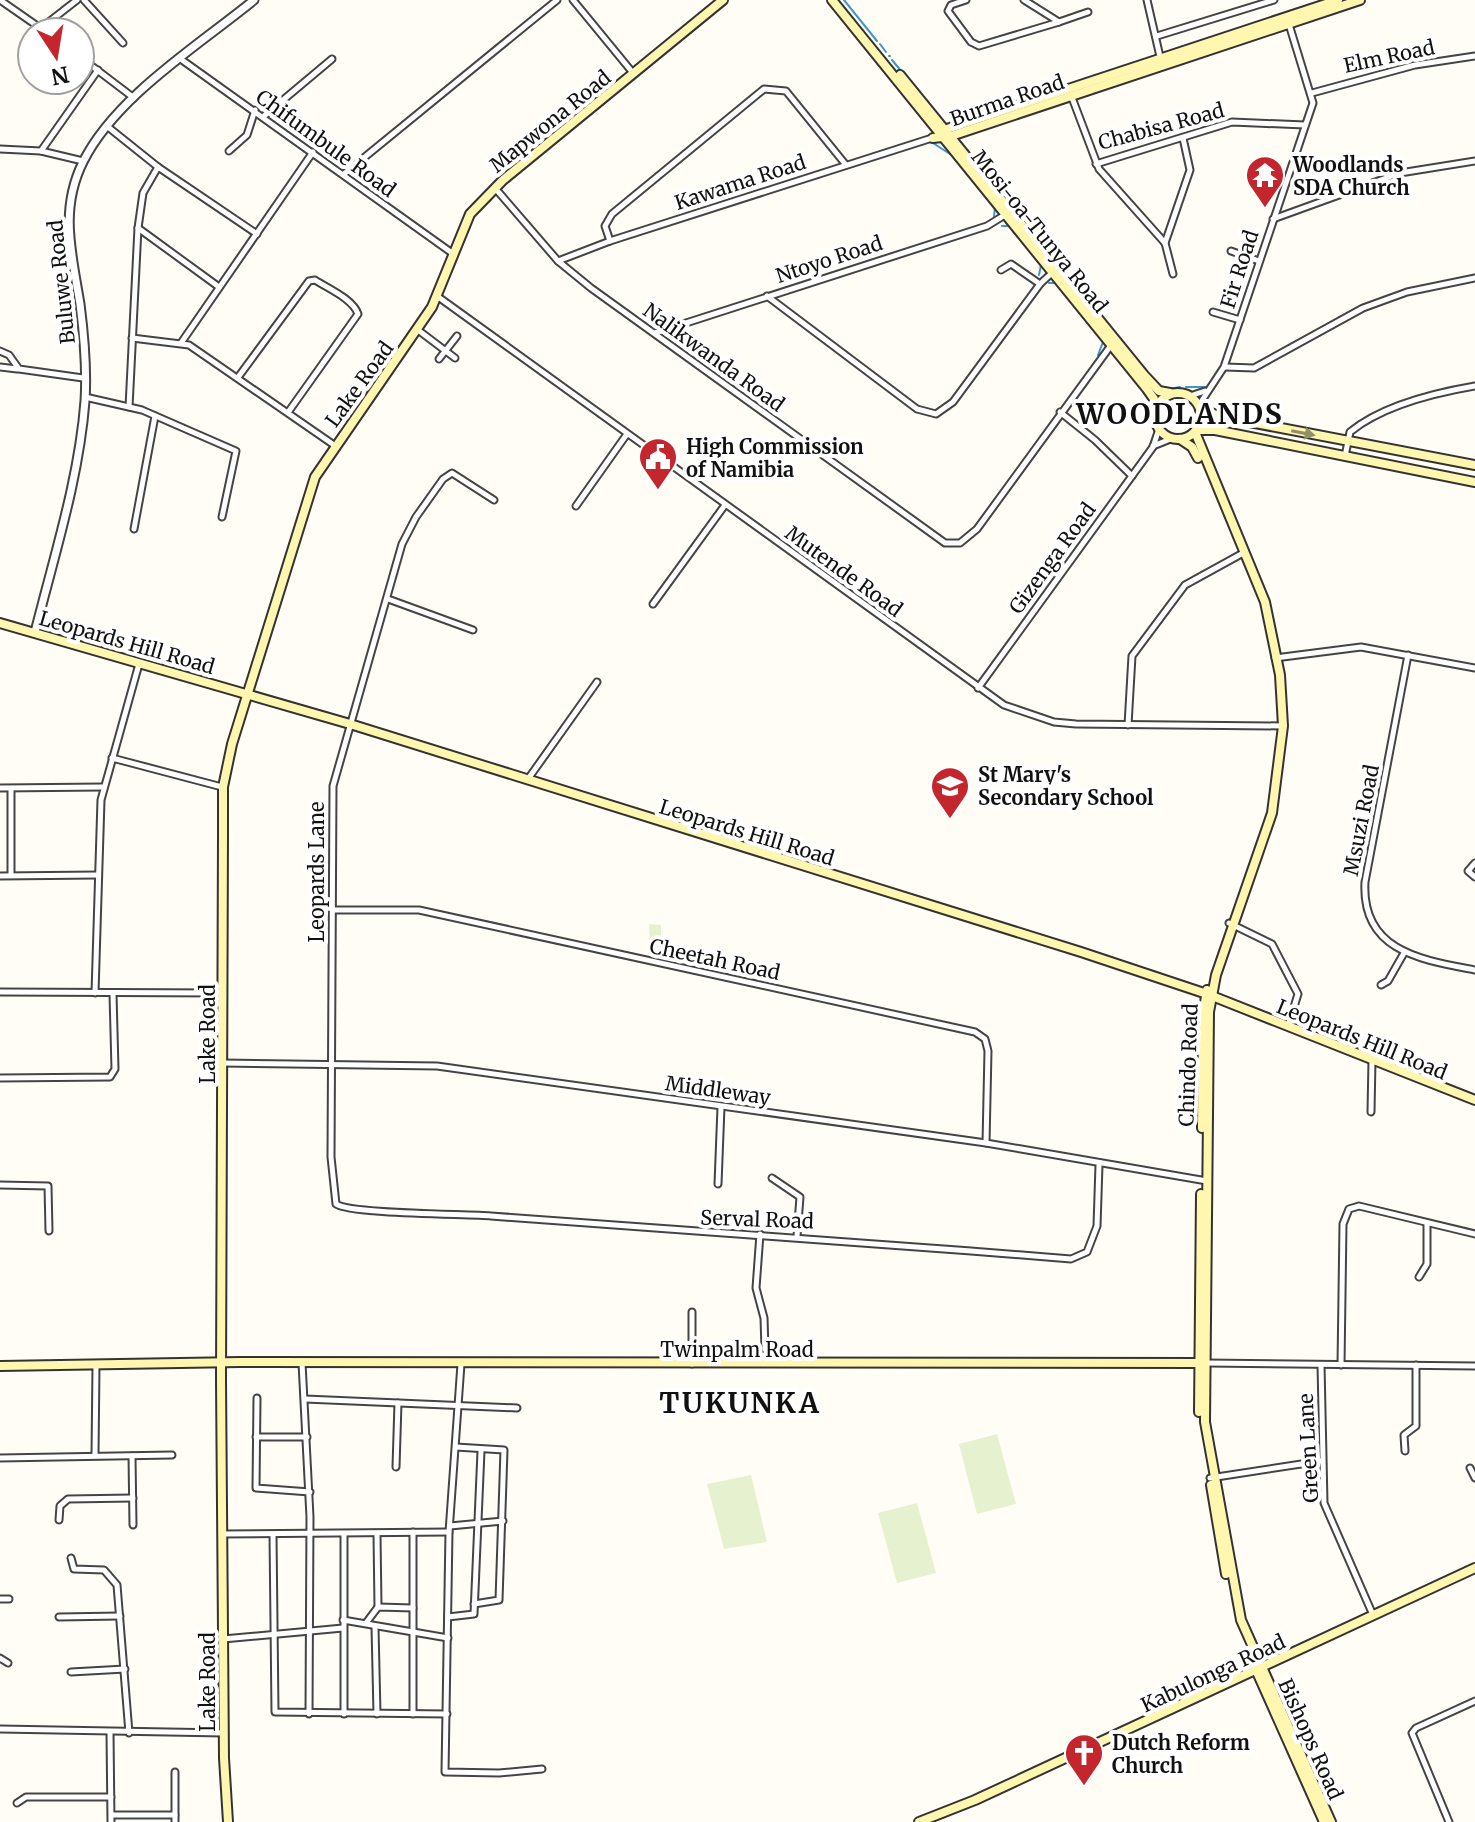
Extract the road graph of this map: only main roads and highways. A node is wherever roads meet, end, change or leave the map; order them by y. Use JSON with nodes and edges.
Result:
{"nodes":[{"id":1,"x":723,"y":0,"type":"edge"},
{"id":2,"x":835,"y":0,"type":"edge"},
{"id":3,"x":1338,"y":0,"type":"edge"},
{"id":4,"x":1360,"y":0,"type":"edge"},
{"id":5,"x":1287,"y":20,"type":"junction"},
{"id":6,"x":1162,"y":62,"type":"junction"},
{"id":7,"x":942,"y":135,"type":"junction"},
{"id":8,"x":437,"y":296,"type":"joint"},
{"id":9,"x":1113,"y":342,"type":"junction"},
{"id":10,"x":1170,"y":393,"type":"junction"},
{"id":11,"x":1199,"y":406,"type":"junction"},
{"id":12,"x":1155,"y":411,"type":"junction"},
{"id":13,"x":1195,"y":431,"type":"junction"},
{"id":14,"x":1177,"y":439,"type":"junction"},
{"id":15,"x":1475,"y":465,"type":"edge"},
{"id":16,"x":1475,"y":482,"type":"edge"},
{"id":17,"x":1245,"y":552,"type":"junction"},
{"id":18,"x":0,"y":623,"type":"edge"},
{"id":19,"x":254,"y":677,"type":"junction"},
{"id":20,"x":231,"y":689,"type":"junction"},
{"id":21,"x":249,"y":694,"type":"junction"},
{"id":22,"x":266,"y":699,"type":"junction"},
{"id":23,"x":243,"y":712,"type":"junction"},
{"id":24,"x":1212,"y":981,"type":"junction"},
{"id":25,"x":1193,"y":989,"type":"junction"},
{"id":26,"x":1209,"y":995,"type":"junction"},
{"id":27,"x":1225,"y":1001,"type":"junction"},
{"id":28,"x":1206,"y":1009,"type":"junction"},
{"id":29,"x":1475,"y":1100,"type":"edge"},
{"id":30,"x":221,"y":1347,"type":"junction"},
{"id":31,"x":240,"y":1362,"type":"junction"},
{"id":32,"x":1202,"y":1363,"type":"junction"},
{"id":33,"x":222,"y":1364,"type":"junction"},
{"id":34,"x":203,"y":1365,"type":"junction"},
{"id":35,"x":0,"y":1366,"type":"edge"},
{"id":36,"x":221,"y":1380,"type":"junction"},
{"id":37,"x":1475,"y":1568,"type":"edge"},
{"id":38,"x":1259,"y":1670,"type":"junction"},
{"id":39,"x":228,"y":1822,"type":"edge"},
{"id":40,"x":919,"y":1822,"type":"edge"},
{"id":41,"x":1324,"y":1822,"type":"edge"},
{"id":42,"x":1331,"y":1822,"type":"edge"}],
"edges":[{"from":1,"to":8,"type":"main road","name":"Mapwona Road"},
{"from":2,"to":7,"type":"main road","name":"Mosi-oa-Tunya Road"},
{"from":3,"to":5,"type":"main road","name":"Burma Road"},
{"from":4,"to":5,"type":"main road","name":"Burma Road"},
{"from":5,"to":6,"type":"main road","name":"Burma Road"},
{"from":6,"to":7,"type":"main road","name":"Burma Road"},
{"from":6,"to":7,"type":"main road","name":"Burma Road"},
{"from":7,"to":9,"type":"main road","name":"Mosi-oa-Tunya Road"},
{"from":8,"to":19,"type":"main road","name":"Lake Road"},
{"from":9,"to":10,"type":"main road","name":"Mosi-oa-Tunya Road"},
{"from":9,"to":12,"type":"main road","name":"Mosi-oa-Tunya Road"},
{"from":10,"to":11,"type":"main road"},
{"from":10,"to":12,"type":"main road"},
{"from":11,"to":13,"type":"main road"},
{"from":11,"to":15,"type":"main road","one_way":true},
{"from":12,"to":14,"type":"main road"},
{"from":13,"to":14,"type":"main road"},
{"from":13,"to":16,"type":"main road"},
{"from":13,"to":17,"type":"main road","name":"Chindo Road"},
{"from":14,"to":17,"type":"main road","name":"Chindo Road"},
{"from":17,"to":24,"type":"main road","name":"Chindo Road"},
{"from":18,"to":20,"type":"main road","name":"Leopards Hill Road"},
{"from":19,"to":20,"type":"main road"},
{"from":19,"to":21,"type":"main road","name":"Lake Road"},
{"from":19,"to":22,"type":"main road"},
{"from":20,"to":21,"type":"main road","name":"Leopards Hill Road"},
{"from":20,"to":23,"type":"main road"},
{"from":21,"to":22,"type":"main road","name":"Leopards Hill Road"},
{"from":21,"to":23,"type":"main road","name":"Lake Road"},
{"from":22,"to":23,"type":"main road"},
{"from":22,"to":25,"type":"main road","name":"Leopards Hill Road"},
{"from":23,"to":30,"type":"main road","name":"Lake Road"},
{"from":24,"to":25,"type":"main road"},
{"from":24,"to":26,"type":"main road","name":"Chindo Road"},
{"from":24,"to":27,"type":"main road"},
{"from":25,"to":26,"type":"main road","name":"Leopards Hill Road"},
{"from":25,"to":28,"type":"main road"},
{"from":26,"to":27,"type":"main road","name":"Leopards Hill Road"},
{"from":26,"to":28,"type":"main road","name":"Chindo Road"},
{"from":27,"to":28,"type":"main road"},
{"from":27,"to":29,"type":"main road","name":"Leopards Hill Road"},
{"from":28,"to":32,"type":"main road","name":"Chindo Road"},
{"from":30,"to":31,"type":"main road"},
{"from":30,"to":33,"type":"main road","name":"Lake Road"},
{"from":31,"to":32,"type":"main road","name":"Twinpalm Road"},
{"from":31,"to":33,"type":"main road","name":"Twinpalm Road"},
{"from":32,"to":38,"type":"main road","name":"Chindo Road"},
{"from":33,"to":34,"type":"main road","name":"Twinpalm Road"},
{"from":33,"to":36,"type":"main road","name":"Lake Road"},
{"from":34,"to":35,"type":"main road","name":"Twinpalm Road"},
{"from":34,"to":36,"type":"main road"},
{"from":36,"to":39,"type":"main road","name":"Lake Road"},
{"from":37,"to":38,"type":"main road","name":"Kabulonga Road"},
{"from":38,"to":40,"type":"main road","name":"Kabulonga Road"},
{"from":38,"to":41,"type":"main road","name":"Bishops Road"},
{"from":38,"to":42,"type":"main road","name":"Bishops Road"}]}
